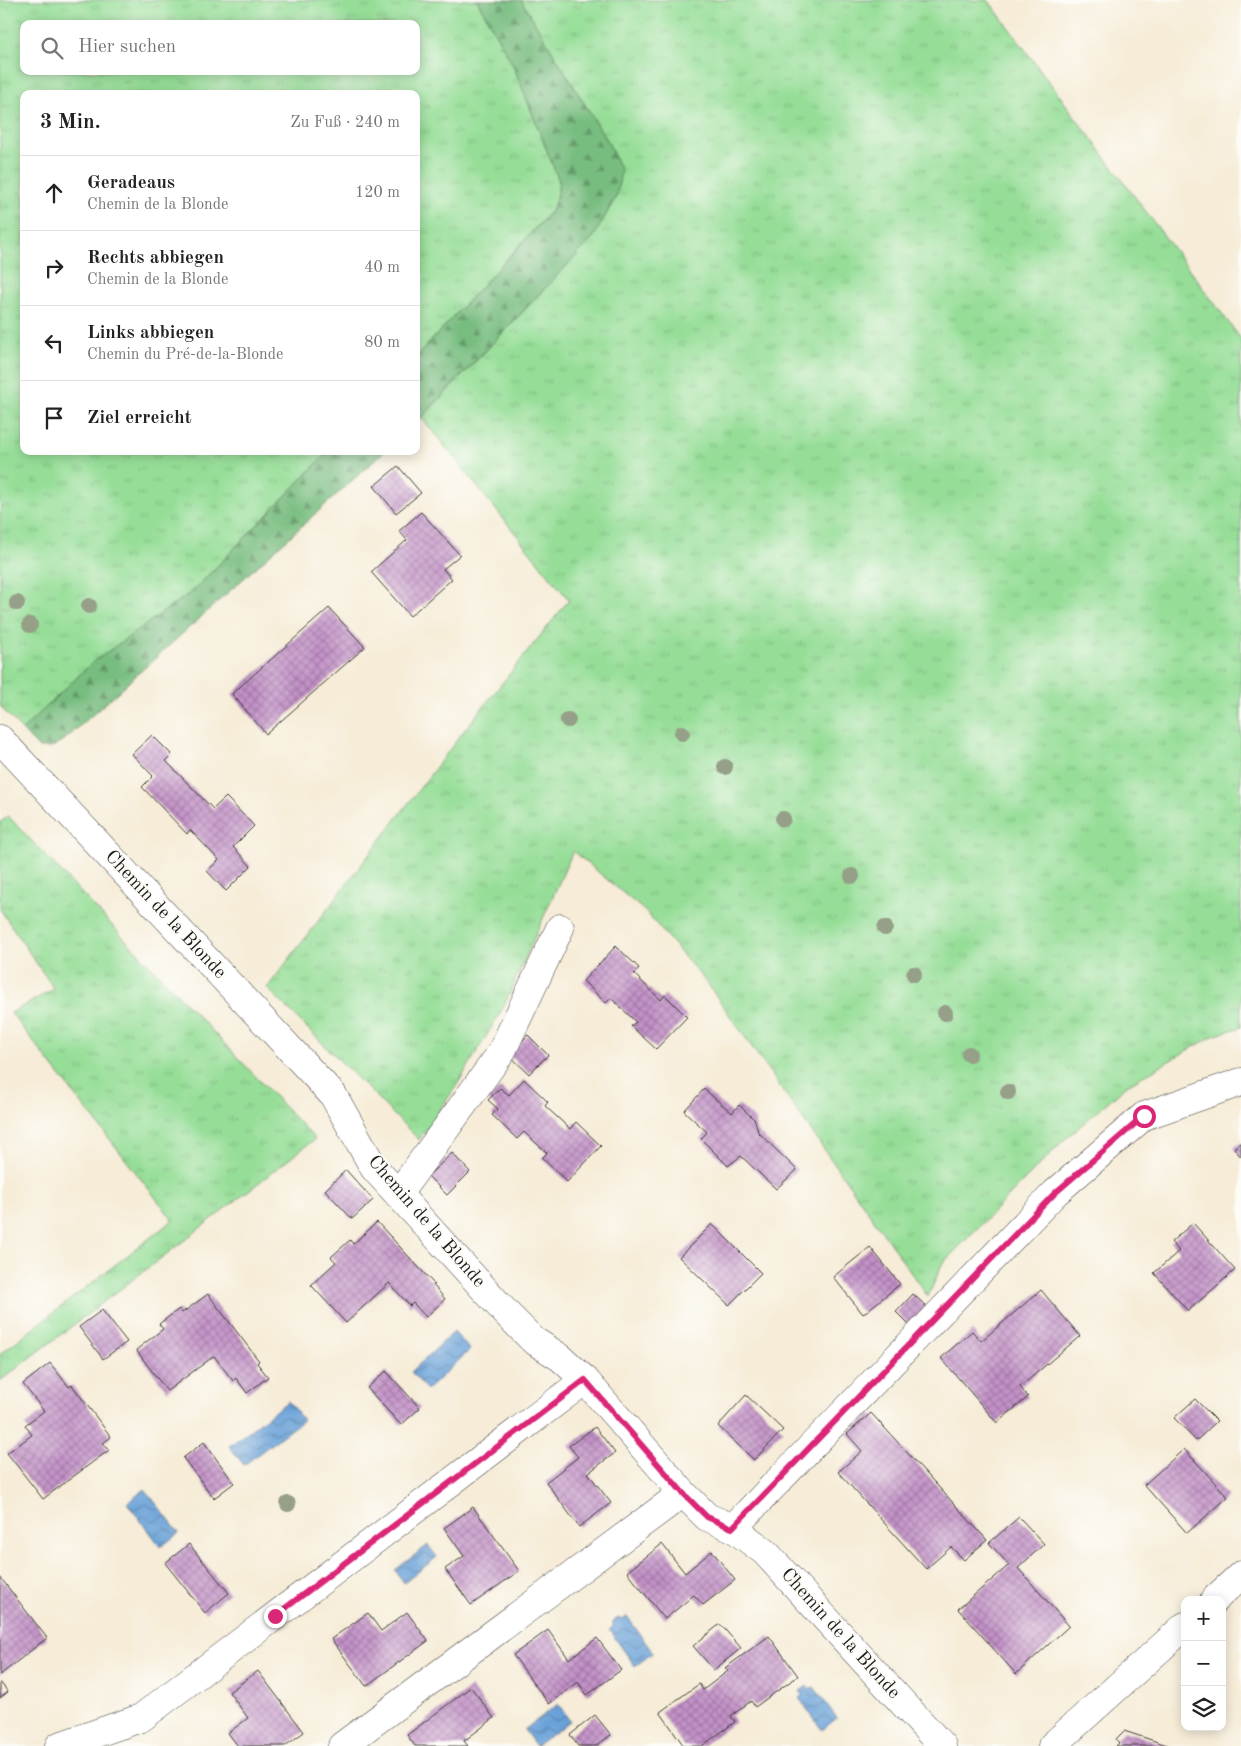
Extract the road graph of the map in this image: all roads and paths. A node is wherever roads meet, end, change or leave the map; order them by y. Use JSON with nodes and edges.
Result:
{"nodes":[{"id":1,"x":0,"y":739,"type":"edge"},
{"id":2,"x":560,"y":928,"type":"dead end"},
{"id":3,"x":1241,"y":1082,"type":"edge"},
{"id":4,"x":398,"y":1194,"type":"junction"},
{"id":5,"x":585,"y":1380,"type":"junction"},
{"id":6,"x":683,"y":1493,"type":"junction"},
{"id":7,"x":732,"y":1528,"type":"junction"},
{"id":8,"x":1241,"y":1575,"type":"edge"},
{"id":9,"x":1218,"y":1596,"type":"edge"},
{"id":10,"x":1181,"y":1630,"type":"edge"},
{"id":11,"x":935,"y":1744,"type":"edge"},
{"id":12,"x":59,"y":1746,"type":"edge"},
{"id":13,"x":342,"y":1746,"type":"edge"},
{"id":14,"x":1052,"y":1746,"type":"edge"}],
"edges":[{"from":1,"to":4,"type":"street","name":"Chemin de la Blonde"},
{"from":2,"to":4,"type":"street"},
{"from":3,"to":7,"type":"street"},
{"from":4,"to":5,"type":"street","name":"Chemin de la Blonde"},
{"from":5,"to":6,"type":"street","name":"Chemin de la Blonde"},
{"from":5,"to":12,"type":"street"},
{"from":6,"to":7,"type":"street","name":"Chemin de la Blonde"},
{"from":6,"to":13,"type":"street"},
{"from":7,"to":11,"type":"street","name":"Chemin de la Blonde"},
{"from":8,"to":9,"type":"street"},
{"from":10,"to":14,"type":"street"}]}
